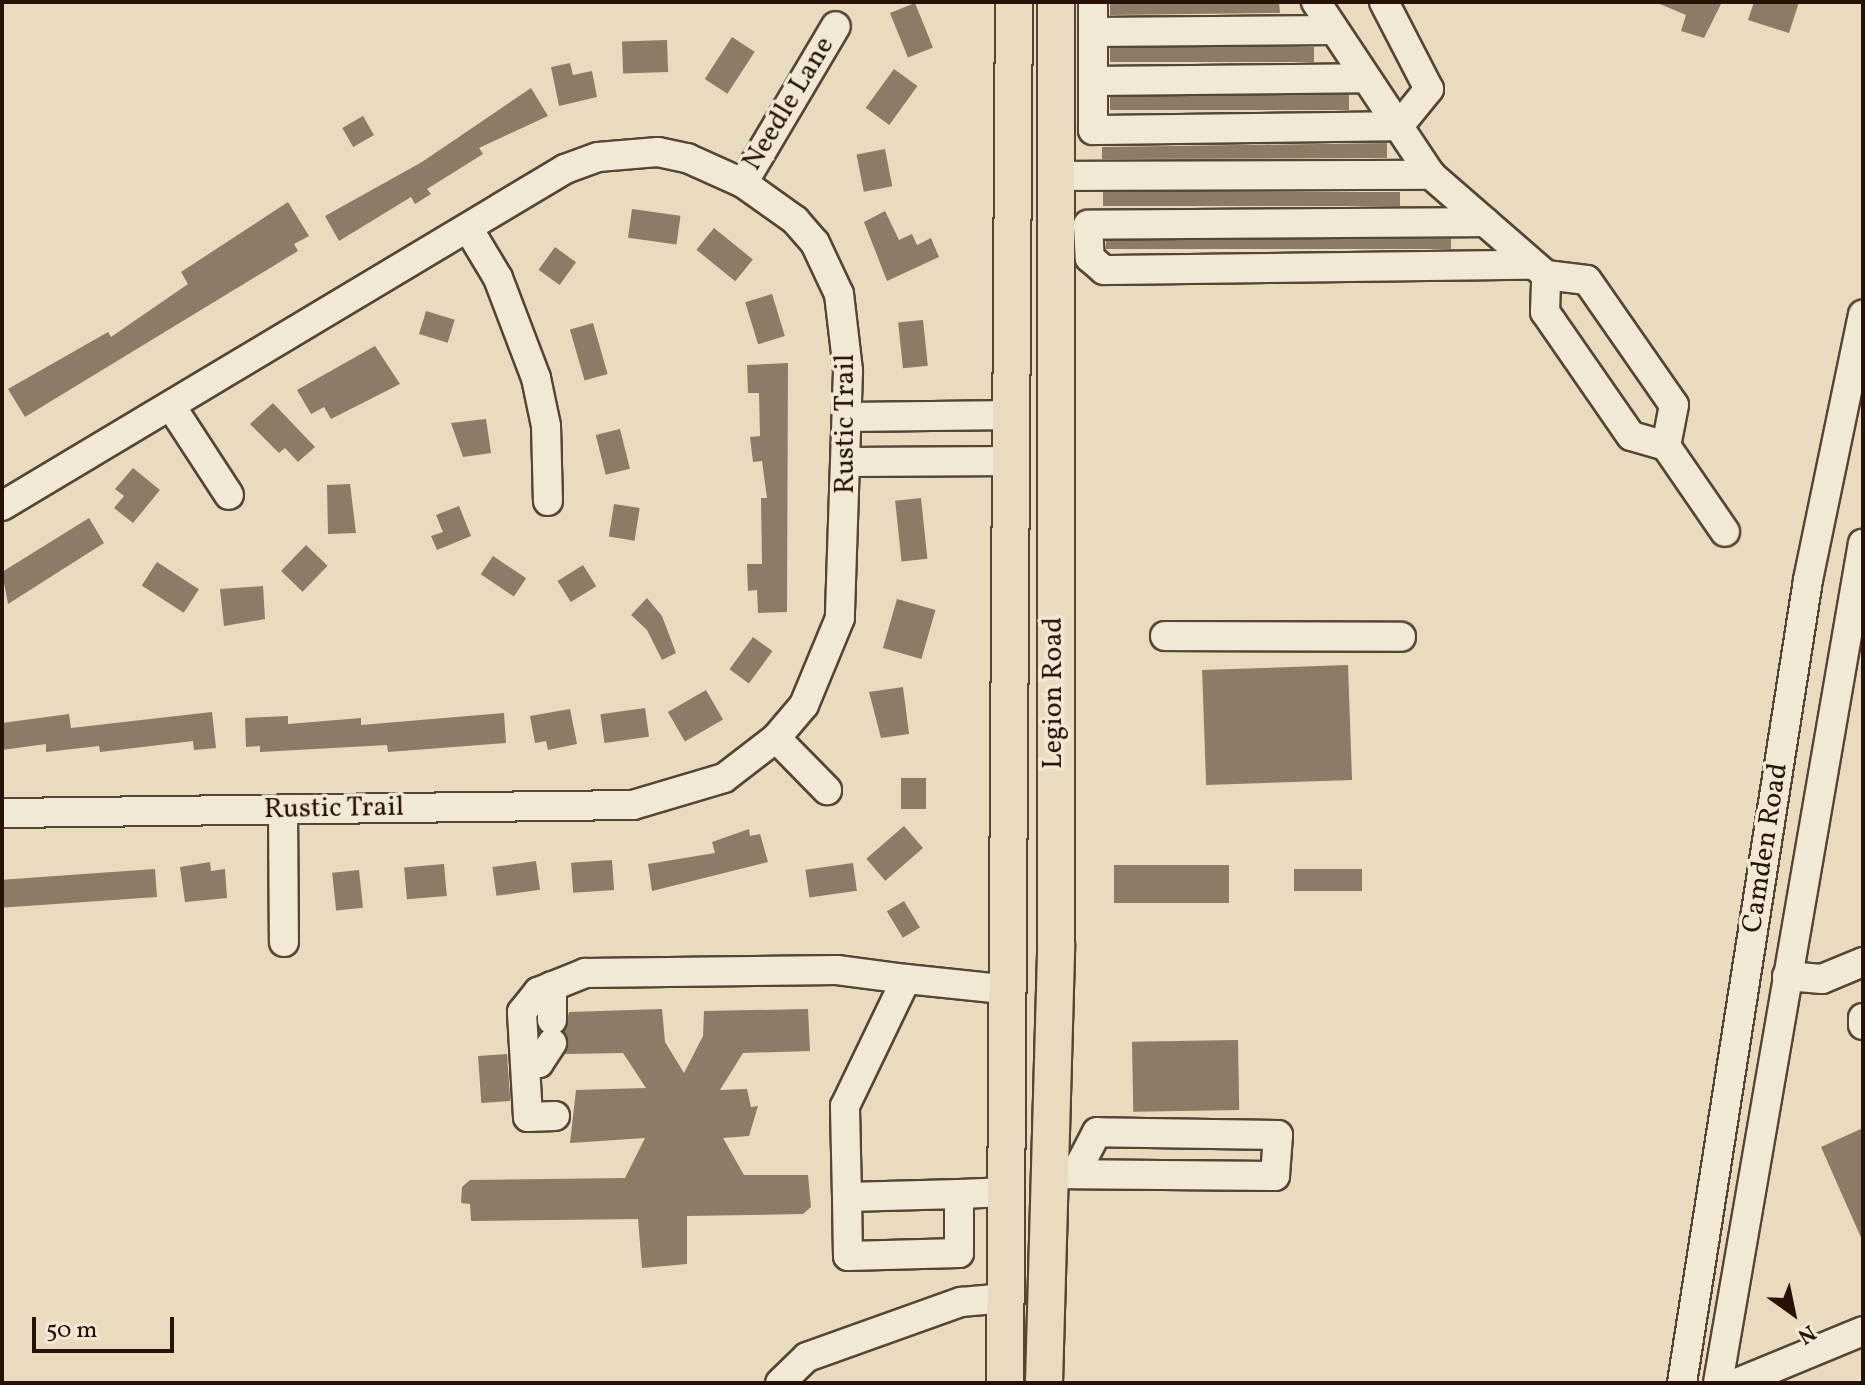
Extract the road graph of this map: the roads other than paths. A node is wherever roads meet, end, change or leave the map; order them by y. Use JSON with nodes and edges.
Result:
{"nodes":[{"id":1,"x":1056,"y":2,"type":"edge"},
{"id":2,"x":1093,"y":2,"type":"edge"},
{"id":3,"x":1316,"y":2,"type":"edge"},
{"id":4,"x":1384,"y":2,"type":"edge"},
{"id":5,"x":1014,"y":16,"type":"edge"},
{"id":6,"x":836,"y":26,"type":"dead end"},
{"id":7,"x":1334,"y":30,"type":"junction"},
{"id":8,"x":1093,"y":32,"type":"junction"},
{"id":9,"x":1366,"y":78,"type":"junction"},
{"id":10,"x":1093,"y":81,"type":"junction"},
{"id":11,"x":1399,"y":126,"type":"junction"},
{"id":12,"x":1431,"y":175,"type":"junction"},
{"id":13,"x":1054,"y":176,"type":"junction"},
{"id":14,"x":743,"y":183,"type":"junction"},
{"id":15,"x":1485,"y":222,"type":"junction"},
{"id":16,"x":468,"y":228,"type":"junction"},
{"id":17,"x":1539,"y":270,"type":"junction"},
{"id":18,"x":1863,"y":315,"type":"edge"},
{"id":19,"x":1052,"y":399,"type":"junction"},
{"id":20,"x":171,"y":406,"type":"junction"},
{"id":21,"x":1015,"y":415,"type":"junction"},
{"id":22,"x":847,"y":417,"type":"junction"},
{"id":23,"x":1666,"y":446,"type":"junction"},
{"id":24,"x":1015,"y":461,"type":"junction"},
{"id":25,"x":847,"y":462,"type":"junction"},
{"id":26,"x":229,"y":495,"type":"dead end"},
{"id":27,"x":548,"y":501,"type":"dead end"},
{"id":28,"x":2,"y":506,"type":"edge"},
{"id":29,"x":1725,"y":532,"type":"dead end"},
{"id":30,"x":1863,"y":543,"type":"edge"},
{"id":31,"x":1165,"y":636,"type":"dead end"},
{"id":32,"x":1401,"y":637,"type":"dead end"},
{"id":33,"x":1053,"y":639,"type":"junction"},
{"id":34,"x":1853,"y":646,"type":"edge"},
{"id":35,"x":776,"y":738,"type":"junction"},
{"id":36,"x":827,"y":790,"type":"dead end"},
{"id":37,"x":283,"y":809,"type":"junction"},
{"id":38,"x":2,"y":813,"type":"edge"},
{"id":39,"x":284,"y":942,"type":"dead end"},
{"id":40,"x":1863,"y":962,"type":"edge"},
{"id":41,"x":1787,"y":976,"type":"junction"},
{"id":42,"x":906,"y":979,"type":"junction"},
{"id":43,"x":552,"y":986,"type":"junction"},
{"id":44,"x":1010,"y":990,"type":"junction"},
{"id":45,"x":1863,"y":1018,"type":"edge"},
{"id":46,"x":1863,"y":1025,"type":"edge"},
{"id":47,"x":525,"y":1064,"type":"junction"},
{"id":48,"x":555,"y":1116,"type":"dead end"},
{"id":49,"x":1062,"y":1174,"type":"junction"},
{"id":50,"x":1008,"y":1192,"type":"junction"},
{"id":51,"x":959,"y":1194,"type":"junction"},
{"id":52,"x":847,"y":1197,"type":"junction"},
{"id":53,"x":1006,"y":1298,"type":"junction"},
{"id":54,"x":1863,"y":1331,"type":"edge"},
{"id":55,"x":780,"y":1383,"type":"edge"},
{"id":56,"x":1005,"y":1383,"type":"edge"},
{"id":57,"x":1044,"y":1383,"type":"edge"},
{"id":58,"x":1682,"y":1383,"type":"edge"},
{"id":59,"x":1718,"y":1383,"type":"edge"},
{"id":60,"x":1737,"y":1383,"type":"edge"}],
"edges":[{"from":1,"to":13,"type":"main road","name":"Legion Road"},
{"from":2,"to":8,"type":"street"},
{"from":3,"to":7,"type":"street"},
{"from":4,"to":11,"type":"street"},
{"from":5,"to":19,"type":"main road"},
{"from":5,"to":21,"type":"main road","name":"Legion Road"},
{"from":6,"to":14,"type":"street","name":"Needle Lane"},
{"from":7,"to":8,"type":"street"},
{"from":7,"to":9,"type":"street"},
{"from":8,"to":10,"type":"street"},
{"from":9,"to":10,"type":"street"},
{"from":9,"to":11,"type":"street"},
{"from":10,"to":11,"type":"street"},
{"from":11,"to":12,"type":"street"},
{"from":12,"to":13,"type":"street"},
{"from":12,"to":15,"type":"street"},
{"from":13,"to":19,"type":"main road","name":"Legion Road"},
{"from":14,"to":16,"type":"street","name":"Rustic Trail"},
{"from":14,"to":22,"type":"street","name":"Rustic Trail"},
{"from":15,"to":17,"type":"street"},
{"from":15,"to":17,"type":"street"},
{"from":16,"to":20,"type":"street","name":"Rustic Trail"},
{"from":16,"to":27,"type":"street"},
{"from":17,"to":23,"type":"street"},
{"from":17,"to":23,"type":"street"},
{"from":18,"to":58,"type":"street","name":"Camden Road"},
{"from":19,"to":33,"type":"main road","name":"Legion Road"},
{"from":20,"to":26,"type":"street"},
{"from":20,"to":28,"type":"street","name":"Rustic Trail"},
{"from":21,"to":22,"type":"street"},
{"from":21,"to":24,"type":"main road","name":"Legion Road"},
{"from":21,"to":33,"type":"main road"},
{"from":22,"to":25,"type":"street","name":"Rustic Trail"},
{"from":23,"to":29,"type":"street"},
{"from":24,"to":25,"type":"street"},
{"from":24,"to":44,"type":"main road","name":"Legion Road"},
{"from":25,"to":35,"type":"street","name":"Rustic Trail"},
{"from":30,"to":34,"type":"street","name":"Camden Road"},
{"from":31,"to":32,"type":"street"},
{"from":33,"to":49,"type":"main road","name":"Legion Road"},
{"from":34,"to":41,"type":"street","name":"Camden Road"},
{"from":35,"to":36,"type":"street"},
{"from":35,"to":37,"type":"street","name":"Rustic Trail"},
{"from":37,"to":38,"type":"street","name":"Rustic Trail"},
{"from":37,"to":39,"type":"street"},
{"from":40,"to":41,"type":"street"},
{"from":41,"to":59,"type":"street","name":"Camden Road"},
{"from":42,"to":43,"type":"street"},
{"from":42,"to":44,"type":"street"},
{"from":42,"to":52,"type":"street"},
{"from":43,"to":47,"type":"street"},
{"from":43,"to":47,"type":"street"},
{"from":44,"to":50,"type":"main road","name":"Legion Road"},
{"from":45,"to":46,"type":"street"},
{"from":47,"to":48,"type":"street"},
{"from":49,"to":49,"type":"street"},
{"from":49,"to":57,"type":"main road","name":"Legion Road"},
{"from":50,"to":51,"type":"street"},
{"from":50,"to":53,"type":"main road","name":"Legion Road"},
{"from":51,"to":52,"type":"street"},
{"from":51,"to":52,"type":"street"},
{"from":53,"to":55,"type":"street"},
{"from":53,"to":56,"type":"main road","name":"Legion Road"},
{"from":54,"to":60,"type":"street"}]}
